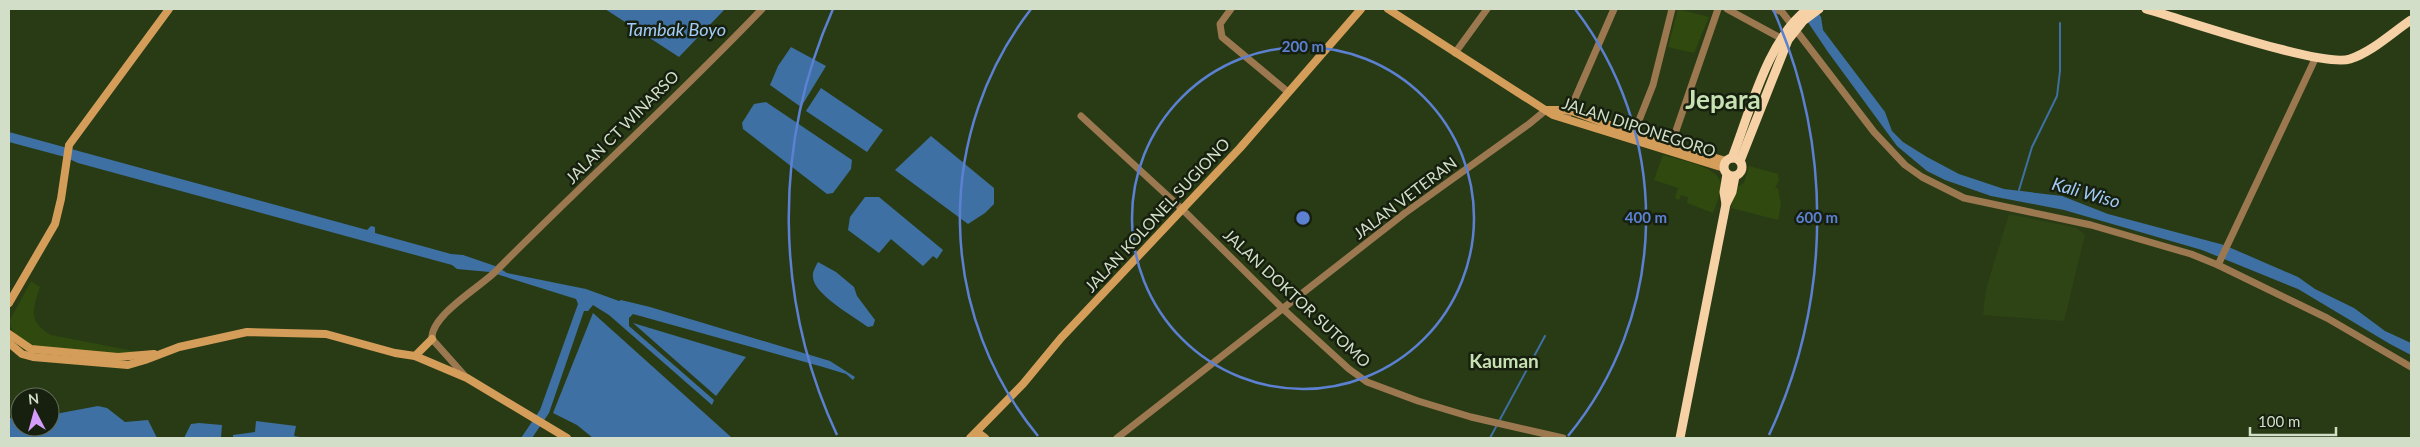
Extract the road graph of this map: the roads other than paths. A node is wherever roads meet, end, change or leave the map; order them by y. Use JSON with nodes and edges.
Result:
{"nodes":[{"id":1,"x":169,"y":9,"type":"edge"},
{"id":2,"x":762,"y":9,"type":"edge"},
{"id":3,"x":1231,"y":9,"type":"edge"},
{"id":4,"x":1361,"y":9,"type":"edge"},
{"id":5,"x":1388,"y":9,"type":"edge"},
{"id":6,"x":1487,"y":9,"type":"edge"},
{"id":7,"x":1614,"y":9,"type":"edge"},
{"id":8,"x":1672,"y":9,"type":"edge"},
{"id":9,"x":1718,"y":9,"type":"edge"},
{"id":10,"x":1727,"y":9,"type":"edge"},
{"id":11,"x":1808,"y":9,"type":"edge"},
{"id":12,"x":1819,"y":9,"type":"edge"},
{"id":13,"x":2146,"y":9,"type":"edge"},
{"id":14,"x":1779,"y":10,"type":"edge"},
{"id":15,"x":1801,"y":18,"type":"junction"},
{"id":16,"x":2411,"y":20,"type":"edge"},
{"id":17,"x":1792,"y":28,"type":"junction"},
{"id":18,"x":1784,"y":39,"type":"junction"},
{"id":19,"x":1455,"y":53,"type":"junction"},
{"id":20,"x":2316,"y":57,"type":"junction"},
{"id":21,"x":1288,"y":92,"type":"junction"},
{"id":22,"x":1546,"y":110,"type":"junction"},
{"id":23,"x":1569,"y":110,"type":"junction"},
{"id":24,"x":1081,"y":116,"type":"dead end"},
{"id":25,"x":1566,"y":119,"type":"junction"},
{"id":26,"x":1633,"y":136,"type":"junction"},
{"id":27,"x":1670,"y":148,"type":"junction"},
{"id":28,"x":1731,"y":166,"type":"junction"},
{"id":29,"x":1182,"y":209,"type":"junction"},
{"id":30,"x":2219,"y":262,"type":"junction"},
{"id":31,"x":9,"y":303,"type":"edge"},
{"id":32,"x":1282,"y":308,"type":"junction"},
{"id":33,"x":9,"y":334,"type":"edge"},
{"id":34,"x":432,"y":339,"type":"junction"},
{"id":35,"x":9,"y":343,"type":"edge"},
{"id":36,"x":29,"y":353,"type":"junction"},
{"id":37,"x":415,"y":356,"type":"junction"},
{"id":38,"x":2411,"y":367,"type":"edge"},
{"id":39,"x":467,"y":378,"type":"junction"},
{"id":40,"x":977,"y":432,"type":"junction"},
{"id":41,"x":566,"y":438,"type":"edge"},
{"id":42,"x":970,"y":438,"type":"edge"},
{"id":43,"x":984,"y":438,"type":"edge"},
{"id":44,"x":1117,"y":438,"type":"edge"},
{"id":45,"x":1563,"y":438,"type":"edge"},
{"id":46,"x":1680,"y":438,"type":"edge"}],
"edges":[{"from":1,"to":31,"type":"main road"},
{"from":2,"to":34,"type":"street","name":"JALAN CT WINARSO"},
{"from":3,"to":21,"type":"street"},
{"from":4,"to":21,"type":"main road","name":"JALAN KOLONEL SUGIONO"},
{"from":5,"to":19,"type":"main road","name":"JALAN DIPONEGORO"},
{"from":6,"to":19,"type":"street"},
{"from":7,"to":23,"type":"street"},
{"from":8,"to":26,"type":"street"},
{"from":9,"to":27,"type":"street"},
{"from":10,"to":18,"type":"street"},
{"from":11,"to":15,"type":"highway"},
{"from":12,"to":15,"type":"highway"},
{"from":13,"to":20,"type":"highway"},
{"from":14,"to":17,"type":"street"},
{"from":15,"to":17,"type":"highway"},
{"from":16,"to":20,"type":"highway"},
{"from":17,"to":18,"type":"highway"},
{"from":17,"to":30,"type":"street"},
{"from":18,"to":28,"type":"highway"},
{"from":19,"to":22,"type":"main road","name":"JALAN DIPONEGORO"},
{"from":20,"to":30,"type":"street"},
{"from":21,"to":29,"type":"main road","name":"JALAN KOLONEL SUGIONO"},
{"from":22,"to":23,"type":"main road","name":"JALAN DIPONEGORO"},
{"from":22,"to":25,"type":"main road","name":"JALAN DIPONEGORO"},
{"from":22,"to":32,"type":"street","name":"JALAN VETERAN"},
{"from":23,"to":25,"type":"street"},
{"from":23,"to":26,"type":"main road","name":"JALAN DIPONEGORO"},
{"from":24,"to":29,"type":"street","name":"JALAN DOKTOR SUTOMO"},
{"from":25,"to":26,"type":"main road","name":"JALAN DIPONEGORO"},
{"from":26,"to":27,"type":"main road","name":"JALAN DIPONEGORO"},
{"from":27,"to":28,"type":"main road","name":"JALAN DIPONEGORO"},
{"from":28,"to":46,"type":"highway"},
{"from":29,"to":32,"type":"street","name":"JALAN DOKTOR SUTOMO"},
{"from":29,"to":40,"type":"main road","name":"JALAN KOLONEL SUGIONO"},
{"from":30,"to":38,"type":"street"},
{"from":32,"to":44,"type":"street","name":"JALAN VETERAN"},
{"from":32,"to":45,"type":"street","name":"JALAN DOKTOR SUTOMO"},
{"from":33,"to":36,"type":"main road"},
{"from":34,"to":37,"type":"main road"},
{"from":34,"to":39,"type":"street"},
{"from":35,"to":36,"type":"main road"},
{"from":36,"to":37,"type":"main road"},
{"from":37,"to":39,"type":"main road"},
{"from":39,"to":41,"type":"main road"},
{"from":40,"to":42,"type":"main road","name":"JALAN KOLONEL SUGIONO"},
{"from":40,"to":43,"type":"main road"}]}
